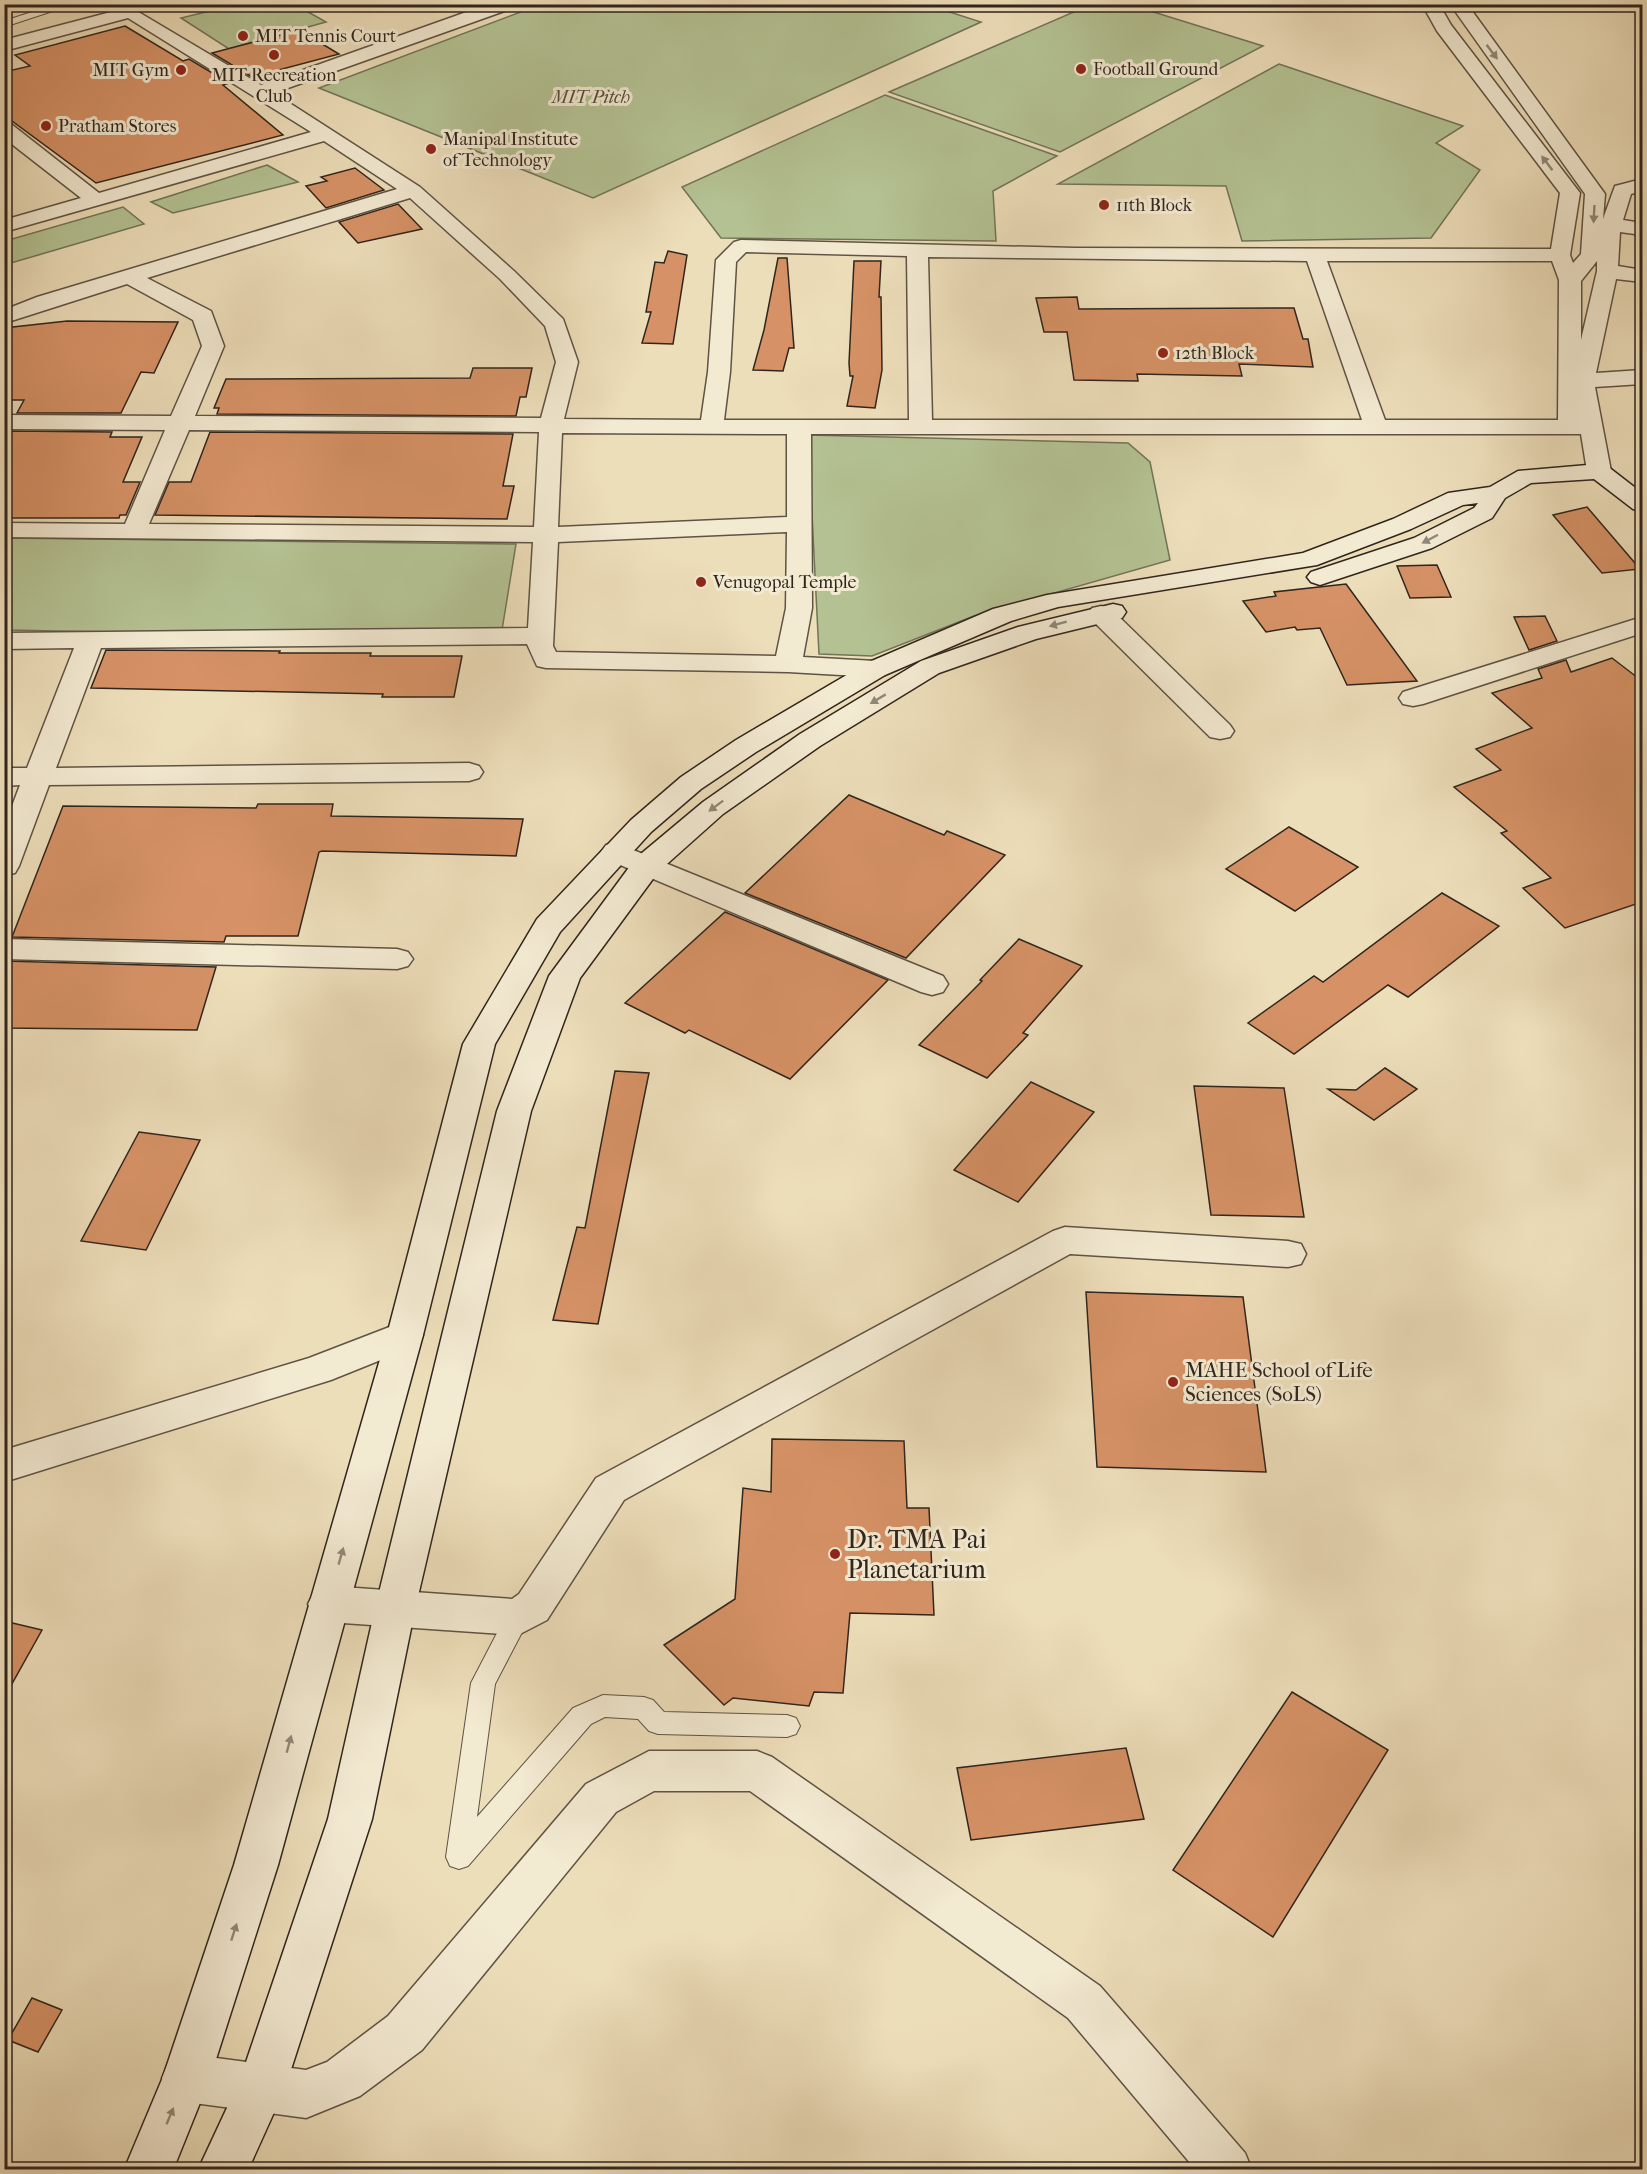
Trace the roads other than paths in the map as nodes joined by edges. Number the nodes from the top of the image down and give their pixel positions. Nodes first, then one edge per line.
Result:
1 (69, 4) edge
2 (507, 4) edge
3 (1430, 4) edge
4 (1458, 4) edge
5 (4, 24) edge
6 (4, 46) edge
7 (259, 92) junction
8 (4, 128) edge
9 (327, 134) junction
10 (1642, 185) edge
11 (413, 191) junction
12 (95, 199) junction
13 (1612, 225) junction
14 (4, 226) edge
15 (1642, 229) edge
16 (917, 249) junction
17 (1315, 255) junction
18 (1560, 255) junction
19 (1607, 271) junction
20 (1642, 276) edge
21 (130, 277) junction
22 (1570, 280) junction
23 (6, 315) edge
24 (1642, 377) edge
25 (1582, 381) junction
26 (4, 422) edge
27 (181, 423) junction
28 (551, 425) junction
29 (1376, 426) junction
30 (711, 427) junction
31 (799, 427) junction
32 (921, 427) junction
33 (1581, 427) junction
34 (1599, 471) junction
35 (1496, 493) junction
36 (1642, 504) edge
37 (800, 524) junction
38 (4, 530) edge
39 (134, 531) junction
40 (546, 535) junction
41 (1101, 614) junction
42 (1642, 625) edge
43 (541, 636) junction
44 (90, 640) junction
45 (4, 641) edge
46 (788, 664) junction
47 (876, 669) junction
48 (1413, 698) dead end
49 (1220, 731) dead end
50 (469, 772) dead end
51 (38, 776) junction
52 (4, 777) edge
53 (616, 852) junction
54 (647, 865) junction
55 (4, 866) edge
56 (4, 949) edge
57 (397, 959) dead end
58 (932, 984) dead end
59 (1288, 1254) dead end
60 (405, 1335) junction
61 (4, 1466) edge
62 (328, 1604) junction
63 (395, 1609) junction
64 (518, 1617) junction
65 (787, 1726) dead end
66 (186, 2078) junction
67 (261, 2088) junction
68 (148, 2169) edge
69 (222, 2169) edge
70 (1227, 2169) edge

1 - 5 lane
2 - 7 street
18 -> 3 street
4 -> 22 street
6 - 7 street
7 - 9 street
8 - 12 street
9 - 11 street
9 - 12 street
10 - 13 street
11 - 21 street
11 - 28 street
12 - 14 street
13 - 15 street
13 - 19 street
16 - 17 street
16 - 30 street
16 - 32 street
17 - 18 street
17 - 29 street
18 - 22 street
19 - 20 street
19 - 25 street
21 - 23 street
21 - 27 street
22 - 33 street
24 - 25 street
25 - 33 street
26 - 27 street
27 - 28 street
27 - 39 street
28 - 30 street
28 - 40 street
29 - 32 street
29 - 33 street
30 - 31 street
31 - 32 street
31 - 37 street
33 - 34 street
34 - 35 street
34 - 36 street
35 -> 41 street
35 - 47 street
37 - 40 street
37 - 46 street
38 - 39 street
39 - 40 street
40 - 43 street
41 - 49 street
41 -> 54 street
42 - 48 street
43 - 44 street
43 - 46 street
44 - 45 street
44 - 51 street
46 - 47 street
47 - 53 street
50 - 51 street
51 - 52 street
51 - 55 street
53 - 54 street
53 - 60 street
54 - 58 street
54 - 63 street
56 - 57 street
59 - 64 street
60 - 61 street
62 -> 60 street
62 - 63 street
66 -> 62 street
63 - 64 street
63 - 67 street
64 - 65 lane
66 - 67 street
68 -> 66 street
67 - 69 street
67 - 70 street

